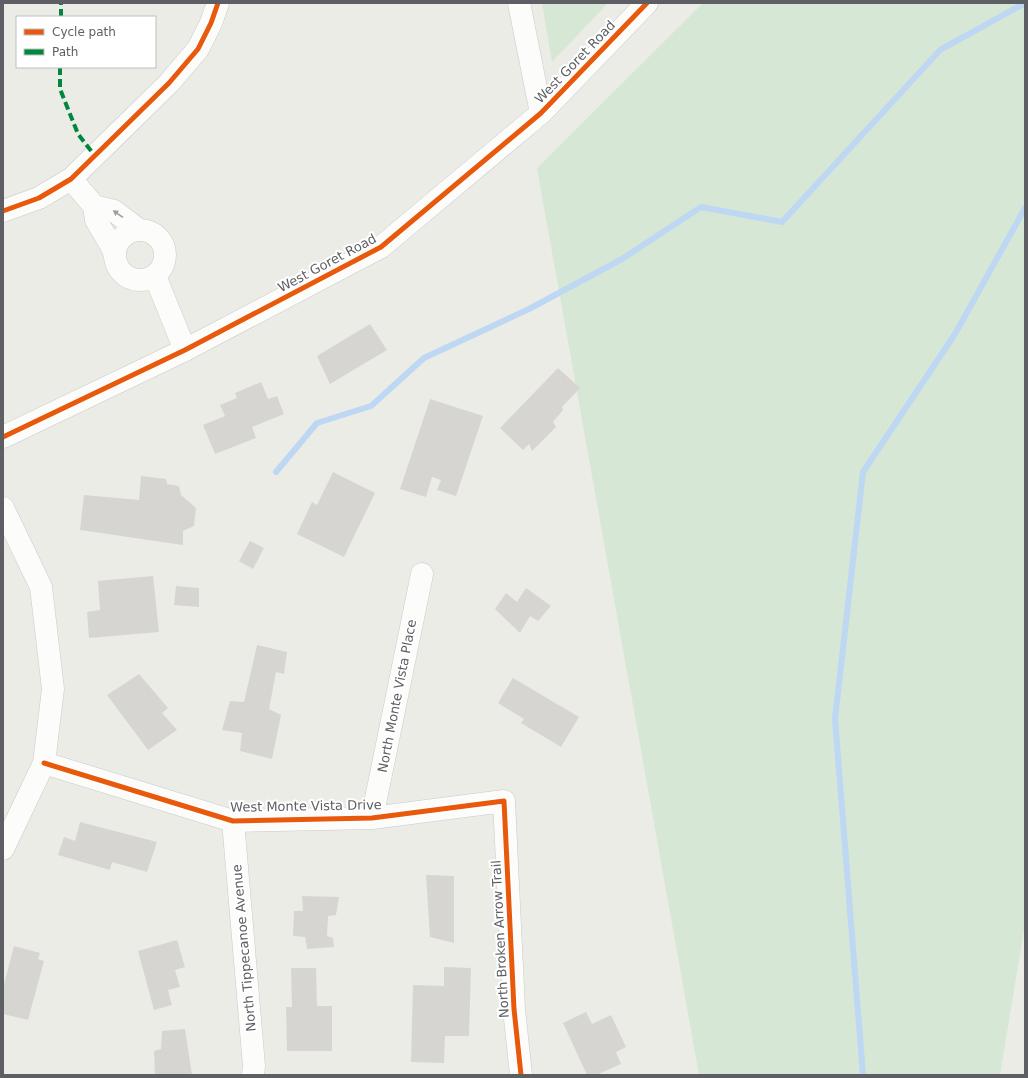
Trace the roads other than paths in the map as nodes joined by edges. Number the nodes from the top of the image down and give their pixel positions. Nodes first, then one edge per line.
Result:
1 (218, 3) edge
2 (519, 3) edge
3 (647, 3) edge
4 (541, 113) junction
5 (71, 179) junction
6 (94, 206) junction
7 (3, 211) edge
8 (139, 230) junction
9 (115, 257) junction
10 (155, 276) junction
11 (185, 350) junction
12 (3, 437) edge
13 (3, 508) edge
14 (422, 574) dead end
15 (44, 763) junction
16 (504, 801) joint
17 (372, 818) junction
18 (233, 821) junction
19 (3, 849) edge
20 (253, 1075) edge
21 (521, 1075) edge

1 - 5 street
2 - 4 street
3 - 4 street, West Goret Road
4 - 11 street, West Goret Road
5 - 6 street
5 - 7 street
8 -> 6 street
6 - 9 street
8 - 9 street
8 - 10 street
9 - 10 street
10 - 11 street
11 - 12 street, West Goret Road
13 - 15 street
14 - 17 street, North Monte Vista Place
15 - 18 street, West Monte Vista Drive
15 - 19 street
16 - 17 street, West Monte Vista Drive
16 - 21 street, North Broken Arrow Trail
17 - 18 street, West Monte Vista Drive
18 - 20 street, North Tippecanoe Avenue

